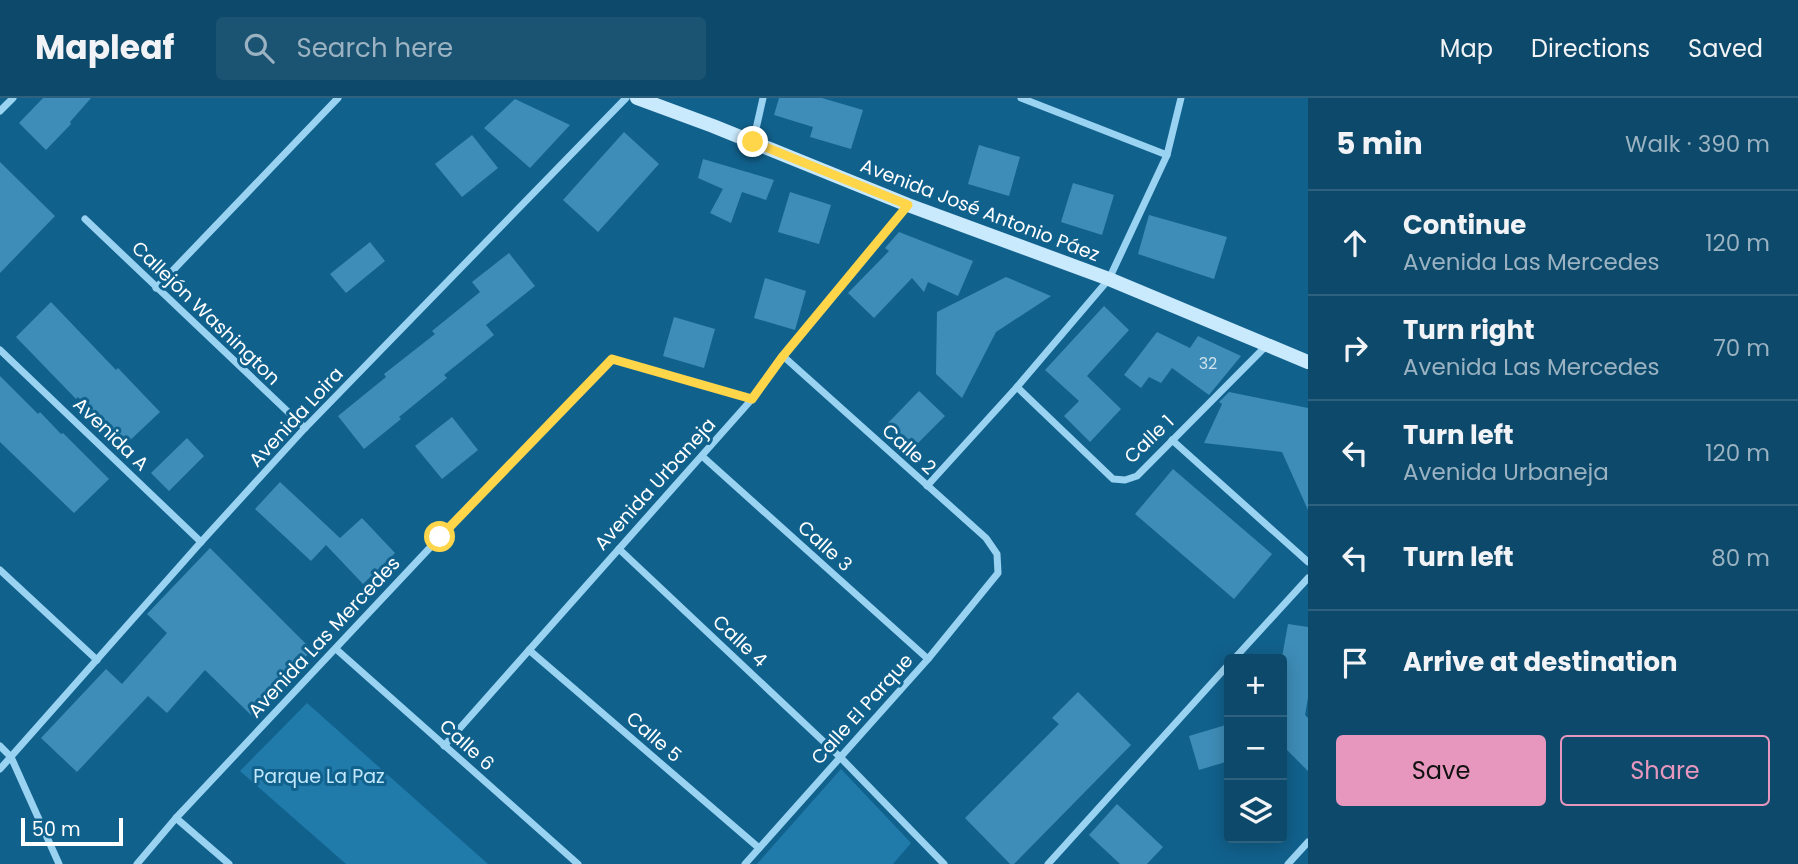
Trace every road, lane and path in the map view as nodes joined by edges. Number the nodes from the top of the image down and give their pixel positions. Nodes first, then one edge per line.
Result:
1 (13, 98) edge
2 (338, 98) edge
3 (626, 98) edge
4 (637, 98) edge
5 (764, 98) edge
6 (1021, 98) edge
7 (1181, 98) edge
8 (0, 111) edge
9 (753, 142) junction
10 (1167, 155) junction
11 (908, 205) junction
12 (85, 219) dead end
13 (1109, 279) junction
14 (156, 288) junction
15 (1266, 346) junction
16 (0, 350) edge
17 (783, 356) junction
18 (1308, 362) edge
19 (1017, 387) junction
20 (752, 399) junction
21 (305, 428) junction
22 (1172, 440) junction
23 (702, 456) junction
24 (927, 486) junction
25 (201, 542) junction
26 (619, 549) junction
27 (1308, 562) edge
28 (0, 570) edge
29 (998, 573) joint
30 (1308, 578) edge
31 (336, 649) junction
32 (529, 650) junction
33 (1239, 654) edge
34 (928, 659) junction
35 (97, 660) junction
36 (1224, 670) edge
37 (0, 746) edge
38 (444, 746) junction
39 (11, 757) junction
40 (841, 757) junction
41 (0, 769) edge
42 (176, 818) junction
43 (1308, 842) edge
44 (759, 848) junction
45 (59, 864) edge
46 (137, 864) edge
47 (229, 864) edge
48 (578, 864) edge
49 (745, 864) edge
50 (944, 864) edge
51 (1048, 864) edge
52 (1288, 864) edge

1 - 8 street
2 - 14 street
3 - 21 street, Avenida Loira
4 - 9 main road, Avenida José Antonio Páez
5 - 9 street
6 - 10 street
7 - 10 street
9 - 11 main road, Avenida José Antonio Páez
10 - 13 street
11 - 13 main road, Avenida José Antonio Páez
11 - 17 street, Avenida Urbaneja
12 - 14 street, Callejón Washington
13 - 15 main road, Avenida José Antonio Páez
13 - 19 street
14 - 21 street, Callejón Washington
15 - 18 main road, Avenida José Antonio Páez
15 - 22 street, Calle 1
16 - 25 street, Avenida A
17 - 20 street, Avenida Urbaneja
17 - 24 street, Calle 2
19 - 22 street, Calle 1
19 - 24 street
20 - 23 street, Avenida Urbaneja
20 - 31 street, Avenida Las Mercedes
21 - 25 street, Avenida Loira
22 - 27 street
23 - 26 street, Avenida Urbaneja
23 - 34 street, Calle 3
24 - 29 street, Calle 2
25 - 35 street, Avenida Loira
26 - 32 street, Avenida Urbaneja
26 - 40 street, Calle 4
28 - 35 street
29 - 34 street, Calle El Parque
30 - 33 street
31 - 38 street, Calle 6
31 - 42 street, Avenida Las Mercedes
32 - 38 street, Avenida Urbaneja
32 - 44 street, Calle 5
34 - 40 street, Calle El Parque
35 - 39 street, Avenida Loira
36 - 51 street
37 - 39 street
38 - 48 street, Calle 6
39 - 41 street, Avenida Loira
39 - 45 street
40 - 44 street, Calle El Parque
40 - 50 street, Calle 4
42 - 46 street, Avenida Las Mercedes
42 - 47 street
43 - 52 street
44 - 49 street, Calle El Parque

